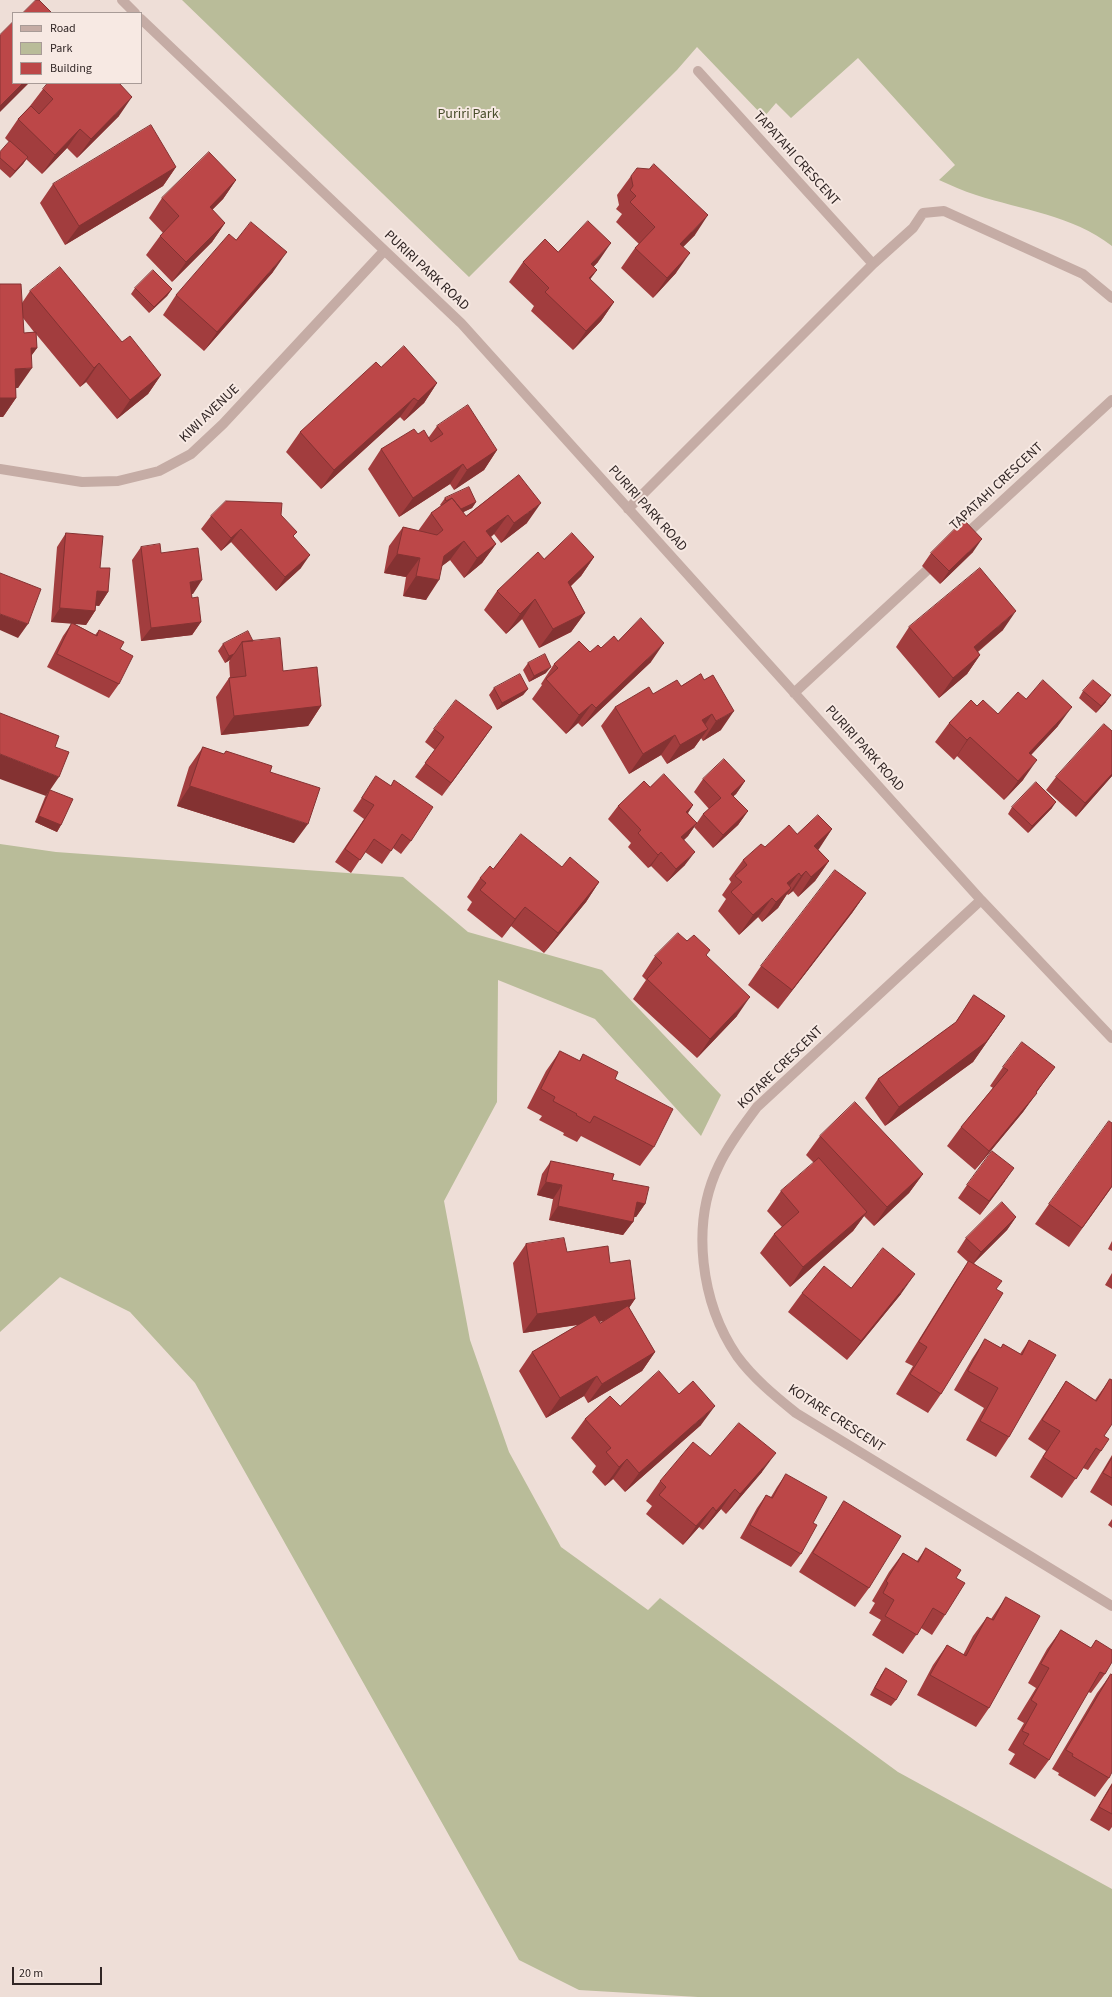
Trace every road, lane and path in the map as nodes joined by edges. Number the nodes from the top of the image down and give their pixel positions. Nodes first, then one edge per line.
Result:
1 (122, 0) edge
2 (134, 12) edge
3 (142, 19) edge
4 (698, 71) dead end
5 (384, 251) junction
6 (873, 264) junction
7 (1112, 298) edge
8 (1112, 400) edge
9 (0, 469) edge
10 (628, 509) junction
11 (794, 693) junction
12 (981, 900) junction
13 (1112, 1038) edge
14 (1112, 1606) edge

1 - 2 street
3 - 5 street, PURIRI PARK ROAD
4 - 6 street, TAPATAHI CRESCENT
5 - 9 street, KIWI AVENUE
5 - 10 street, PURIRI PARK ROAD
6 - 7 street
6 - 10 street
8 - 11 street, TAPATAHI CRESCENT
10 - 11 street, PURIRI PARK ROAD
11 - 12 street, PURIRI PARK ROAD
12 - 13 street, PURIRI PARK ROAD
12 - 14 street, KOTARE CRESCENT

